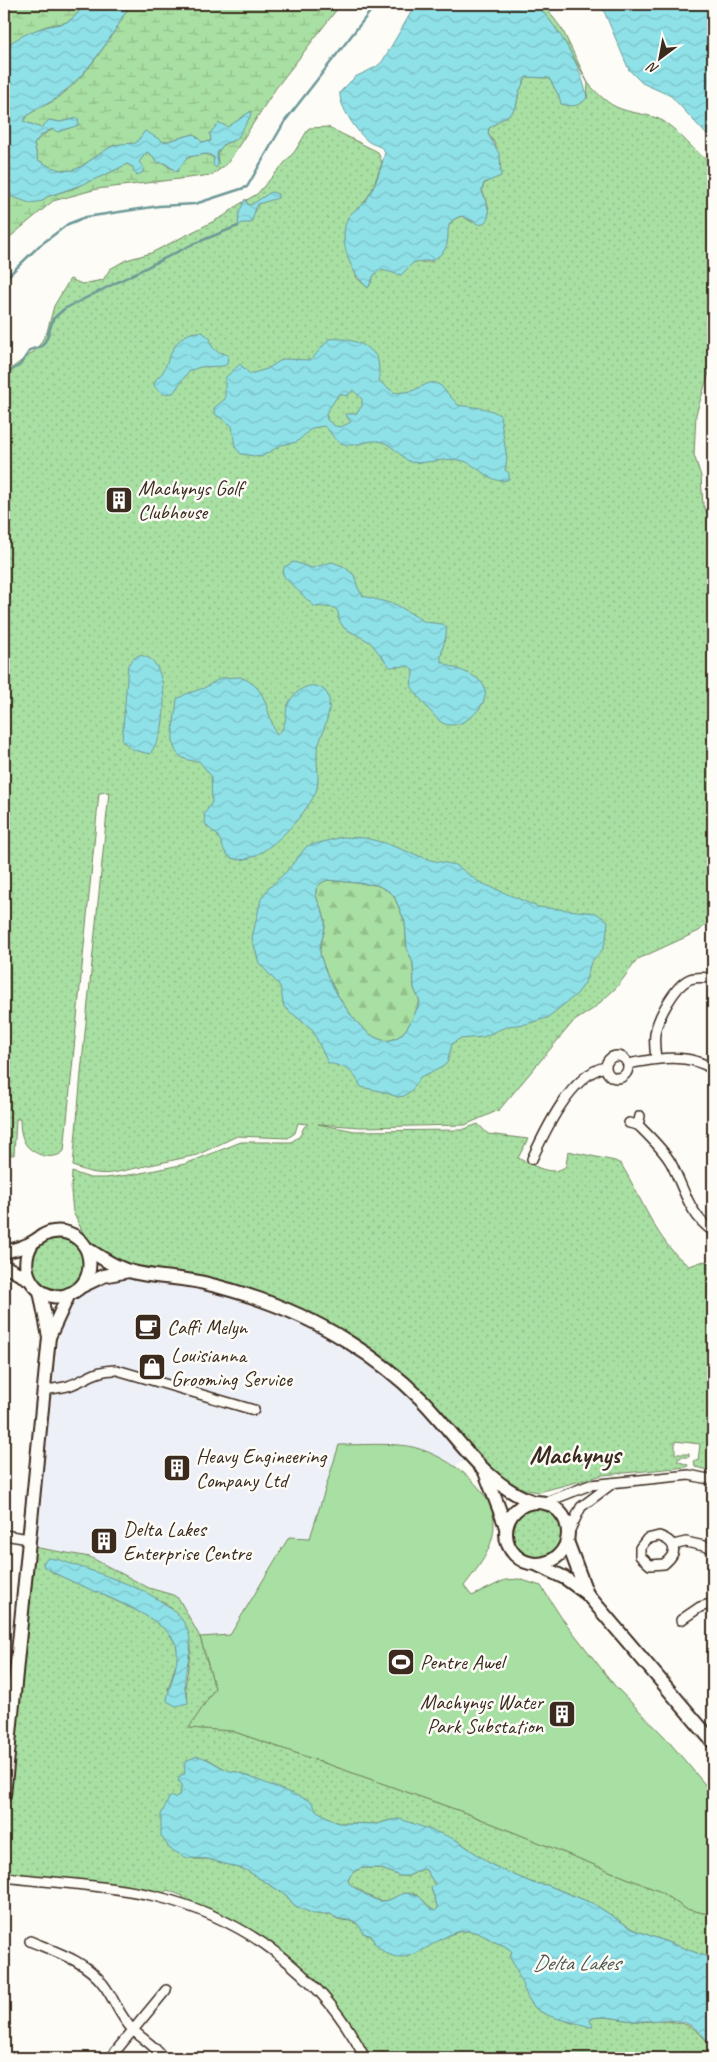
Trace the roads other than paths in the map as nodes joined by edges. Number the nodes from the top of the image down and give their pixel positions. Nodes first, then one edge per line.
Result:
1 (713, 979) edge
2 (656, 1058) junction
3 (628, 1064) junction
4 (712, 1066) edge
5 (606, 1067) junction
6 (635, 1121) dead end
7 (532, 1159) dead end
8 (713, 1231) edge
9 (33, 1242) junction
10 (86, 1248) junction
11 (4, 1252) edge
12 (4, 1266) edge
13 (129, 1271) junction
14 (29, 1279) junction
15 (81, 1286) junction
16 (40, 1291) junction
17 (70, 1294) junction
18 (49, 1337) junction
19 (44, 1390) junction
20 (254, 1410) dead end
21 (485, 1472) junction
22 (713, 1480) edge
23 (615, 1482) junction
24 (539, 1502) junction
25 (506, 1527) junction
26 (4, 1536) edge
27 (567, 1538) junction
28 (29, 1539) junction
29 (673, 1545) dead end
30 (713, 1548) edge
31 (536, 1564) junction
32 (587, 1594) junction
33 (713, 1603) edge
34 (680, 1620) dead end
35 (713, 1742) edge
36 (6, 1755) edge
37 (4, 1795) edge
38 (4, 1877) edge
39 (30, 1941) dead end
40 (166, 1990) dead end
41 (133, 2030) junction
42 (110, 2058) edge
43 (163, 2058) edge
44 (365, 2058) edge

1 - 2 street
2 - 3 street
2 - 4 street
3 - 5 street
3 - 5 street
5 - 7 street
6 - 8 street
9 - 10 main road
9 - 11 main road
9 - 14 main road
10 - 13 main road
10 - 15 main road
12 - 14 main road
13 - 15 main road
13 - 21 main road
14 - 16 main road
15 - 17 main road
16 - 17 main road
16 - 18 main road
17 - 18 main road
18 - 19 main road
19 - 20 street
19 - 28 main road
21 - 24 main road
21 - 25 main road
22 - 23 street
23 - 24 street
23 - 27 street
24 - 25 main road
24 - 27 main road
25 - 31 main road
26 - 28 street
27 - 31 main road
27 - 32 main road
28 - 36 main road
29 - 30 street
31 - 32 main road
32 - 35 main road
33 - 34 street
36 - 37 main road
38 - 44 street
39 - 41 street
40 - 41 street
41 - 42 street
41 - 43 street

